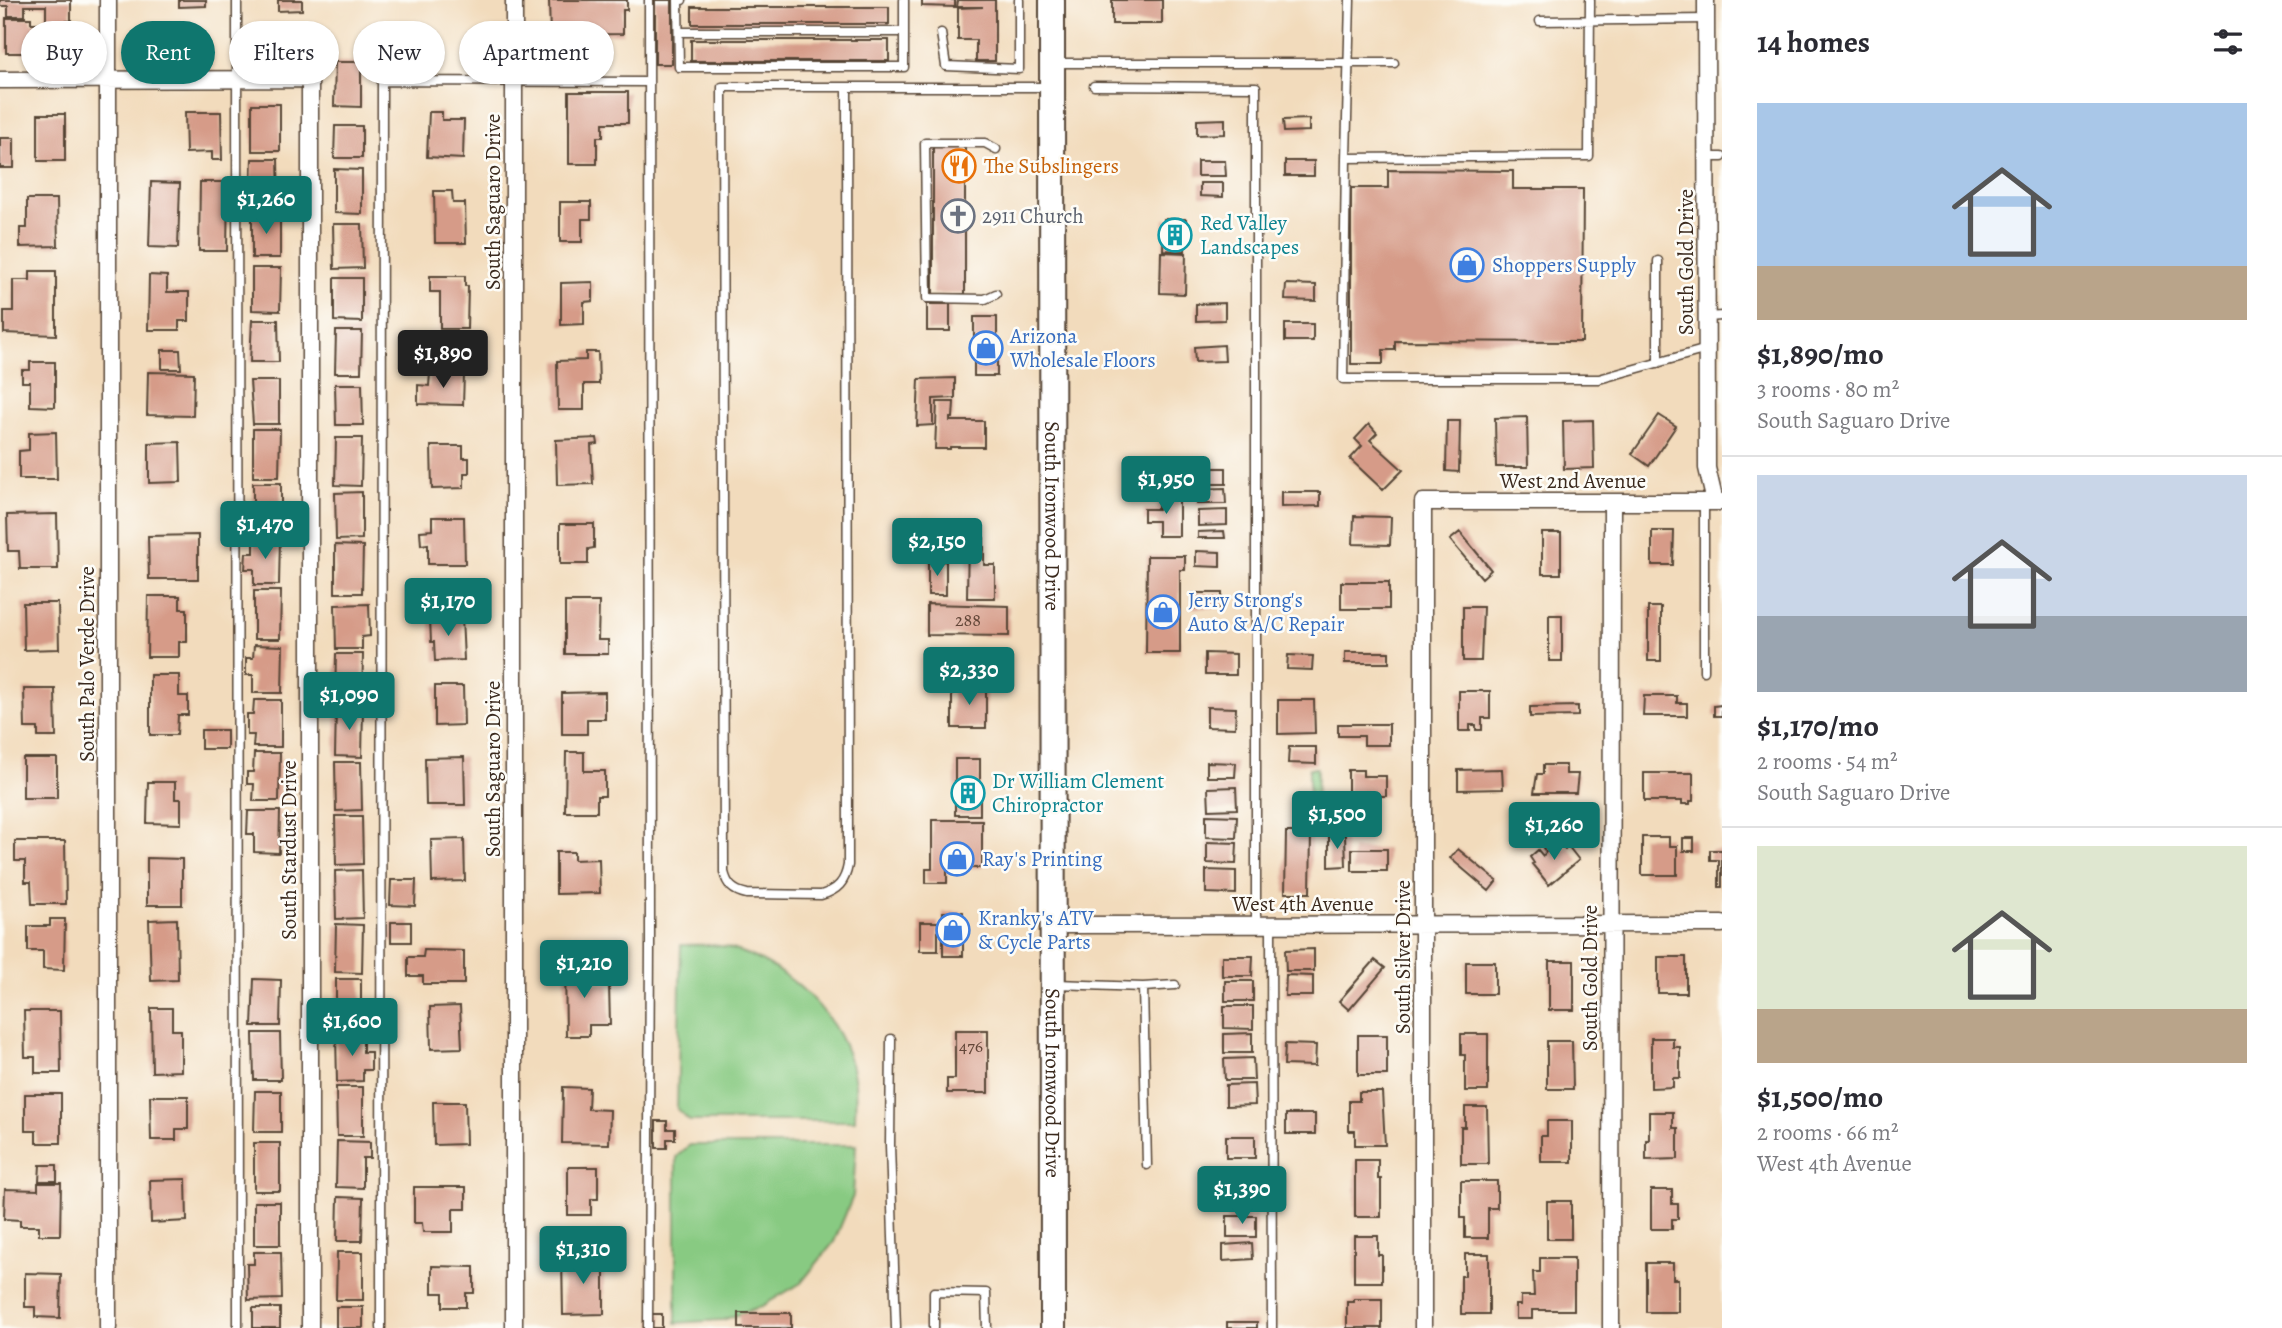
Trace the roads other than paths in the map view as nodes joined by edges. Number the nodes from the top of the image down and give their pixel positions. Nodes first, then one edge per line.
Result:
1 (108, 0) edge
2 (237, 0) edge
3 (514, 0) edge
4 (649, 0) edge
5 (682, 0) edge
6 (904, 0) edge
7 (1018, 0) edge
8 (1052, 0) edge
9 (1350, 0) edge
10 (1590, 0) edge
11 (1706, 0) edge
12 (1590, 19) junction
13 (1714, 19) edge
14 (237, 21) edge
15 (514, 21) edge
16 (1540, 21) dead end
17 (678, 32) junction
18 (904, 32) junction
19 (941, 33) dead end
20 (1348, 63) junction
21 (1394, 63) dead end
22 (1052, 75) junction
23 (229, 79) edge
24 (0, 80) edge
25 (108, 80) junction
26 (614, 82) edge
27 (649, 82) junction
28 (238, 84) edge
29 (310, 84) edge
30 (382, 84) edge
31 (514, 84) edge
32 (1094, 86) dead end
33 (847, 87) junction
34 (996, 149) dead end
35 (1714, 157) edge
36 (1346, 158) junction
37 (1658, 261) dead end
38 (996, 294) dead end
39 (1714, 316) edge
40 (1715, 349) edge
41 (1658, 363) junction
42 (1722, 481) edge
43 (1423, 502) joint
44 (1612, 502) junction
45 (1714, 502) edge
46 (1704, 671) dead end
47 (1424, 924) junction
48 (1611, 924) junction
49 (1722, 924) edge
50 (1053, 925) junction
51 (1264, 925) junction
52 (1053, 985) junction
53 (1175, 985) dead end
54 (1143, 987) junction
55 (891, 1039) dead end
56 (1147, 1165) dead end
57 (108, 1328) edge
58 (238, 1328) edge
59 (310, 1328) edge
60 (381, 1328) edge
61 (514, 1328) edge
62 (648, 1328) edge
63 (896, 1328) edge
64 (934, 1328) edge
65 (987, 1328) edge
66 (1054, 1328) edge
67 (1272, 1328) edge
68 (1423, 1328) edge
69 (1611, 1328) edge

1 - 25 street, South Palo Verde Drive
2 - 14 lane
3 - 15 street, South Saguaro Drive
4 - 27 lane
5 - 17 lane
6 - 18 lane
7 - 19 lane
8 - 22 main road, South Ironwood Drive
9 - 20 lane
10 - 12 lane
11 - 13 street, South Gold Drive
12 - 13 lane
12 - 16 lane
12 - 36 lane
13 - 35 street, South Gold Drive
17 - 18 lane
17 - 18 lane
20 - 21 lane
20 - 22 lane
20 - 36 lane
22 - 33 lane
22 - 50 main road, South Ironwood Drive
23 - 25 street
24 - 25 street
25 - 57 street, South Palo Verde Drive
26 - 27 lane
27 - 62 lane
28 - 58 lane
29 - 59 street, South Stardust Drive
30 - 60 lane
31 - 61 street, South Saguaro Drive
32 - 51 lane
33 - 33 lane
34 - 38 lane
35 - 39 street, South Gold Drive
36 - 41 lane
37 - 41 lane
39 - 40 street, South Gold Drive
40 - 41 lane
40 - 45 street, South Gold Drive
42 - 45 street
43 - 44 street, West 2nd Avenue
43 - 47 street, South Silver Drive
44 - 45 street, West 2nd Avenue
44 - 48 street, South Gold Drive
45 - 46 lane
47 - 48 street, West 4th Avenue
47 - 51 street, West 4th Avenue
47 - 68 street, South Silver Drive
48 - 49 street, West 4th Avenue
48 - 69 street, South Gold Drive
50 - 51 street, West 4th Avenue
50 - 52 main road, South Ironwood Drive
51 - 67 lane
52 - 54 lane
52 - 66 main road, South Ironwood Drive
53 - 54 lane
54 - 56 lane
55 - 63 lane
64 - 65 lane

